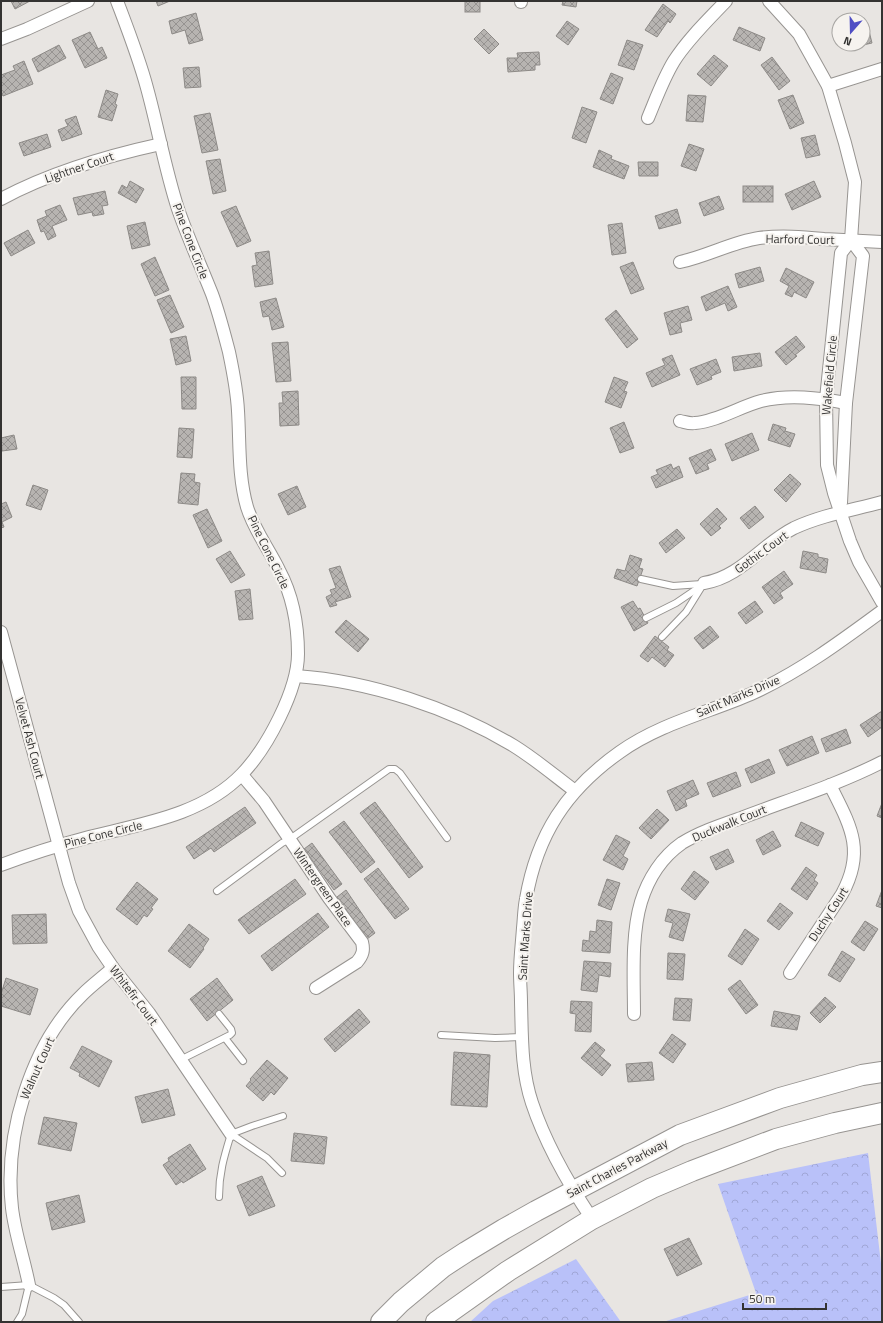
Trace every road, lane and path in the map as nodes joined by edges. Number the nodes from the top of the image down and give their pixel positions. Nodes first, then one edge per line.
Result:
1 (88, 1) edge
2 (117, 1) edge
3 (726, 1) edge
4 (769, 1) edge
5 (1, 39) edge
6 (882, 69) edge
7 (828, 86) junction
8 (648, 118) dead end
9 (161, 144) junction
10 (1, 199) edge
11 (851, 240) junction
12 (882, 242) edge
13 (680, 262) dead end
14 (826, 399) junction
15 (846, 403) junction
16 (680, 421) dead end
17 (882, 502) edge
18 (840, 512) junction
19 (641, 579) dead end
20 (704, 584) junction
21 (882, 602) edge
22 (882, 611) edge
23 (646, 618) dead end
24 (1, 632) edge
25 (662, 637) dead end
26 (296, 676) junction
27 (882, 762) edge
28 (242, 775) junction
29 (830, 785) junction
30 (575, 790) junction
31 (447, 838) dead end
32 (290, 839) junction
33 (60, 844) junction
34 (1, 865) edge
35 (217, 891) dead end
36 (113, 968) junction
37 (790, 973) dead end
38 (316, 988) dead end
39 (219, 1014) dead end
40 (634, 1014) dead end
41 (441, 1035) dead end
42 (521, 1037) junction
43 (225, 1038) junction
44 (180, 1060) junction
45 (243, 1061) dead end
46 (882, 1072) edge
47 (882, 1113) edge
48 (283, 1116) dead end
49 (231, 1134) junction
50 (282, 1173) dead end
51 (574, 1191) junction
52 (219, 1197) dead end
53 (592, 1219) junction
54 (29, 1285) junction
55 (1, 1287) edge
56 (17, 1322) edge
57 (79, 1322) edge
58 (381, 1322) edge
59 (436, 1322) edge

1 - 5 street
2 - 9 street, Pine Cone Circle
3 - 8 street
4 - 7 street, Wakefield Circle
6 - 7 street
7 - 11 street, Wakefield Circle
9 - 10 street, Lightner Court
9 - 26 street, Pine Cone Circle
11 - 12 street, Harford Court
11 - 13 street, Harford Court
11 - 14 street, Wakefield Circle
11 - 15 street, Wakefield Circle
14 - 15 street
14 - 16 street
14 - 18 street, Wakefield Circle
15 - 18 street, Wakefield Circle
17 - 18 street, Gothic Court
18 - 20 street, Gothic Court
18 - 21 street, Wakefield Circle
19 - 20 lane
20 - 23 lane
20 - 25 lane
22 - 30 street, Saint Marks Drive
24 - 33 street, Velvet Ash Court
26 - 28 street, Pine Cone Circle
26 - 30 street
27 - 29 street, Duckwalk Court
28 - 32 street, Wintergreen Place
28 - 33 street, Pine Cone Circle
29 - 37 street, Duchy Court
29 - 40 street, Duckwalk Court
30 - 42 street, Saint Marks Drive
31 - 32 lane
32 - 35 lane
32 - 38 street, Wintergreen Place
33 - 34 street, Pine Cone Circle
33 - 36 street, Whitefir Court
36 - 44 street, Whitefir Court
36 - 54 street, Walnut Court
39 - 43 lane
41 - 42 lane
42 - 51 street, Saint Marks Drive
43 - 44 lane
43 - 45 lane
44 - 49 street, Whitefir Court
46 - 51 main road, Saint Charles Parkway
47 - 53 main road
48 - 49 lane
49 - 50 lane
49 - 52 lane
51 - 53 street, Saint Marks Drive
51 - 58 main road, Saint Charles Parkway
53 - 59 main road
54 - 55 lane
54 - 56 lane
54 - 57 lane

